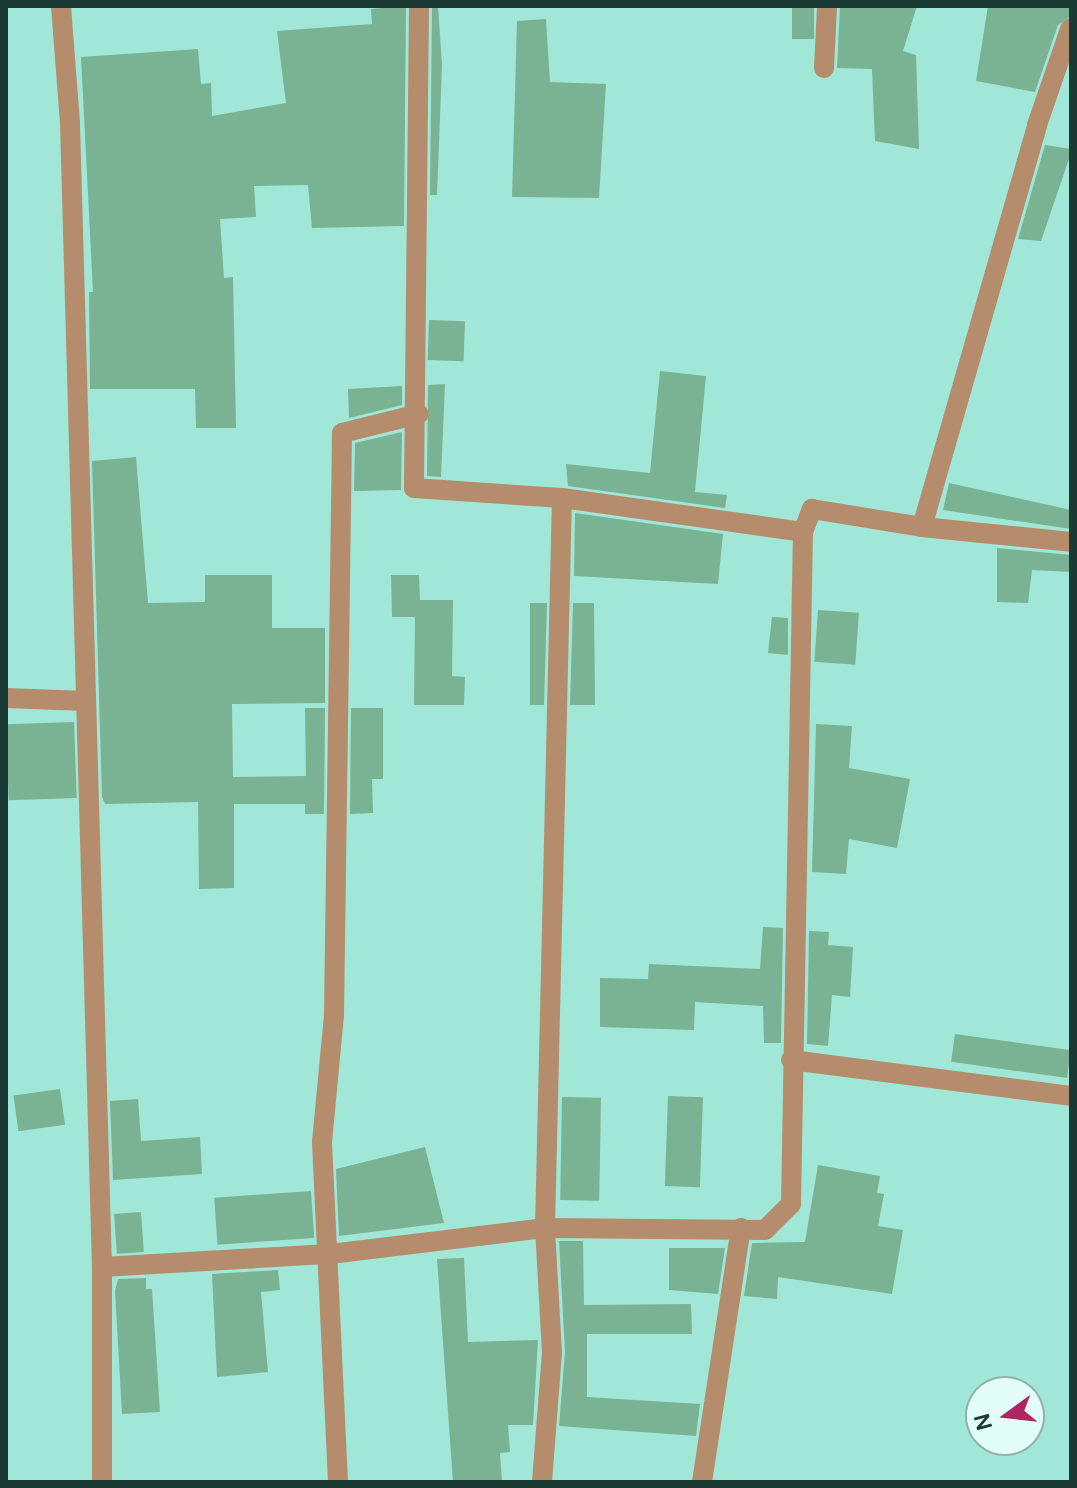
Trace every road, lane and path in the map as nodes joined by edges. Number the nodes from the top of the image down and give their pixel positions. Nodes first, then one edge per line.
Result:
1 (61, 6) edge
2 (419, 6) edge
3 (827, 6) edge
4 (1070, 29) edge
5 (824, 68) dead end
6 (419, 414) junction
7 (562, 498) junction
8 (922, 527) junction
9 (803, 532) junction
10 (1071, 542) edge
11 (6, 698) edge
12 (85, 701) junction
13 (791, 1060) junction
14 (1071, 1096) edge
15 (545, 1228) junction
16 (741, 1228) junction
17 (330, 1254) junction
18 (102, 1267) junction
19 (102, 1482) edge
20 (338, 1482) edge
21 (542, 1482) edge
22 (702, 1482) edge

1 - 12 street
2 - 6 street
3 - 5 street
4 - 8 street
6 - 7 street
6 - 17 street
7 - 9 street
7 - 15 street
8 - 9 street
8 - 10 street
9 - 13 street
11 - 12 street
12 - 18 street
13 - 14 street
13 - 16 street
15 - 16 street
15 - 17 street
15 - 21 street
16 - 22 street
17 - 18 street
17 - 20 street
18 - 19 street

